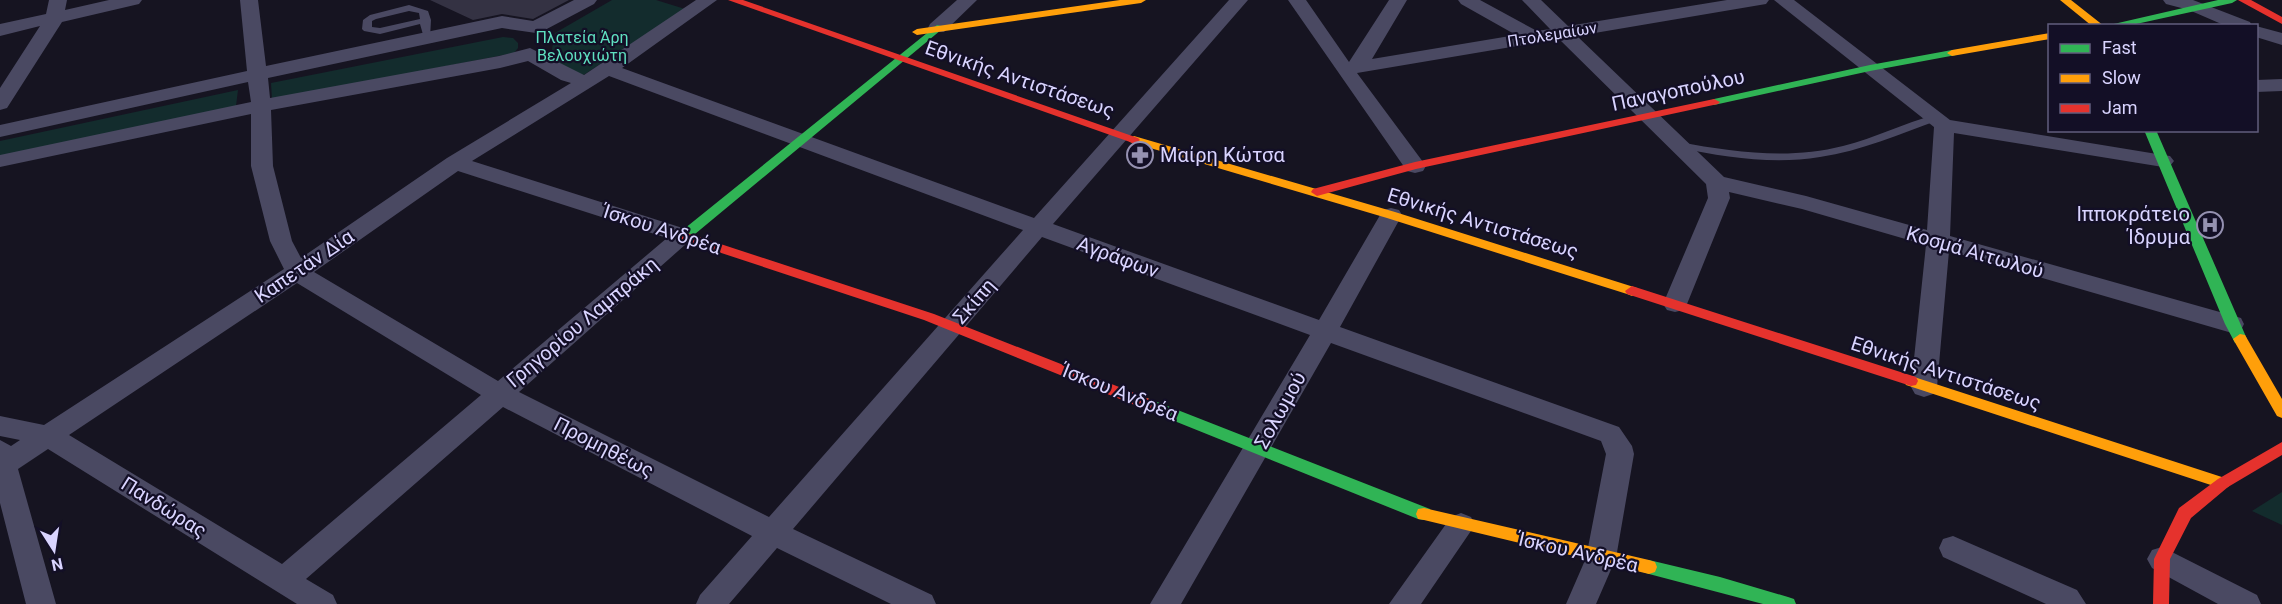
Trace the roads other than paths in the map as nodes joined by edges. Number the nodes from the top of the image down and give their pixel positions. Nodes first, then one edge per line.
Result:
1 (133, 0) edge
2 (249, 0) edge
3 (588, 0) edge
4 (708, 0) edge
5 (733, 0) edge
6 (1141, 0) edge
7 (1239, 0) edge
8 (1297, 0) edge
9 (1398, 0) edge
10 (1467, 0) edge
11 (1531, 0) edge
12 (1760, 0) edge
13 (1783, 0) edge
14 (2065, 0) edge
15 (2172, 0) edge
16 (2232, 0) edge
17 (2243, 0) edge
18 (963, 1) edge
19 (2200, 7) junction
20 (56, 9) edge
21 (2282, 21) edge
22 (2096, 24) edge
23 (2119, 24) edge
24 (2238, 24) edge
25 (536, 27) junction
26 (426, 28) junction
27 (937, 28) junction
28 (0, 30) edge
29 (1562, 32) junction
30 (2258, 32) edge
31 (904, 35) dead end
32 (2048, 36) edge
33 (1534, 37) junction
34 (881, 39) dead end
35 (2282, 39) edge
36 (859, 44) junction
37 (530, 54) junction
38 (901, 58) junction
39 (1350, 68) junction
40 (606, 69) junction
41 (1870, 69) junction
42 (256, 72) junction
43 (585, 81) junction
44 (2258, 86) edge
45 (2281, 86) edge
46 (0, 105) edge
47 (261, 106) junction
48 (1648, 117) junction
49 (1939, 121) junction
50 (0, 131) edge
51 (2151, 132) edge
52 (1118, 135) junction
53 (800, 140) junction
54 (1677, 145) junction
55 (0, 161) edge
56 (2163, 161) junction
57 (455, 163) junction
58 (1415, 166) junction
59 (1717, 182) junction
60 (1317, 192) junction
61 (1391, 215) junction
62 (1038, 228) junction
63 (684, 236) junction
64 (1938, 243) junction
65 (297, 272) junction
66 (1675, 304) junction
67 (2232, 324) junction
68 (952, 326) junction
69 (1324, 331) junction
70 (1924, 387) junction
71 (498, 393) junction
72 (2282, 412) edge
73 (0, 426) edge
74 (49, 436) junction
75 (2282, 448) edge
76 (1258, 449) junction
77 (2, 458) edge
78 (2223, 483) junction
79 (1461, 525) junction
80 (773, 532) junction
81 (1953, 548) dead end
82 (1601, 558) junction
83 (2163, 559) junction
84 (284, 580) junction
85 (41, 604) edge
86 (322, 604) edge
87 (711, 604) edge
88 (921, 604) edge
89 (1165, 604) edge
90 (1404, 604) edge
91 (1581, 604) edge
92 (1788, 604) edge
93 (2071, 604) edge
94 (2161, 604) edge
95 (2246, 604) edge

1 - 20 street
2 - 42 street
3 - 25 street
4 - 40 street, Καπετάν Δία
5 - 36 street, Εθνικής Αντιστάσεως
6 - 27 street
7 - 52 street, Σκίπη
8 - 39 street
9 - 39 street
10 - 33 street
11 - 29 street
12 - 29 street, Πτολεμαίων
13 - 41 street
14 - 22 street
15 - 19 street
16 - 19 street
17 - 21 street
18 - 27 street, Γρηγορίου Λαμπράκη
19 - 23 street
19 - 24 street
20 - 28 street
20 - 46 street
25 - 26 street
25 - 37 street
26 - 26 lane
26 - 42 street
27 - 31 street
27 - 38 street, Γρηγορίου Λαμπράκη
29 - 33 street, Πτολεμαίων
29 - 48 street
30 - 35 street
32 - 41 street, Παναγοπούλου
33 - 39 street, Πτολεμαίων
34 - 36 street
36 - 38 street, Εθνικής Αντιστάσεως
37 - 43 street
37 - 47 street
38 - 52 street, Εθνικής Αντιστάσεως
38 - 53 street, Γρηγορίου Λαμπράκη
39 - 58 street
40 - 43 street, Καπετάν Δία
40 - 53 street, Αγράφων
41 - 48 street, Παναγοπούλου
41 - 49 street
42 - 47 street
42 - 50 street
43 - 57 street, Καπετάν Δία
44 - 45 street
47 - 55 street
47 - 65 street
48 - 54 street
48 - 58 street, Παναγοπούλου
49 - 54 lane
49 - 56 street
49 - 64 street
51 - 56 street
52 - 60 street, Εθνικής Αντιστάσεως
52 - 62 street, Σκίπη
53 - 62 street, Αγράφων
53 - 63 street, Γρηγορίου Λαμπράκη
54 - 59 street
56 - 67 street
57 - 63 street, Ίσκου Ανδρέα
57 - 65 street, Καπετάν Δία
58 - 60 street, Παναγοπούλου
59 - 64 street, Κοσμά Αιτωλού
59 - 66 street
60 - 61 street, Εθνικής Αντιστάσεως
61 - 66 street, Εθνικής Αντιστάσεως
61 - 69 street, Σολωμού
62 - 68 street, Σκίπη
62 - 69 street, Αγράφων
63 - 68 street, Ίσκου Ανδρέα
63 - 71 street, Γρηγορίου Λαμπράκη
64 - 67 street, Κοσμά Αιτωλού
64 - 70 street
65 - 71 street, Προμηθέως
65 - 74 street, Καπετάν Δία
66 - 70 street, Εθνικής Αντιστάσεως
67 - 72 street
68 - 76 street, Ίσκου Ανδρέα
68 - 80 street, Σκίπη
69 - 76 street, Σολωμού
69 - 82 street, Αγράφων
70 - 78 street, Εθνικής Αντιστάσεως
71 - 80 street, Προμηθέως
71 - 84 street, Γρηγορίου Λαμπράκη
73 - 74 street, Πανδώρας
74 - 77 street, Καπετάν Δία
74 - 84 street, Πανδώρας
75 - 78 street
76 - 79 street, Ίσκου Ανδρέα
76 - 89 street, Σολωμού
77 - 85 street
78 - 83 street
79 - 82 street, Ίσκου Ανδρέα
79 - 90 street
80 - 87 street, Σκίπη
80 - 88 street, Προμηθέως
81 - 93 street
82 - 91 street
82 - 92 street, Ίσκου Ανδρέα
83 - 94 street
83 - 95 street
84 - 86 street, Πανδώρας

